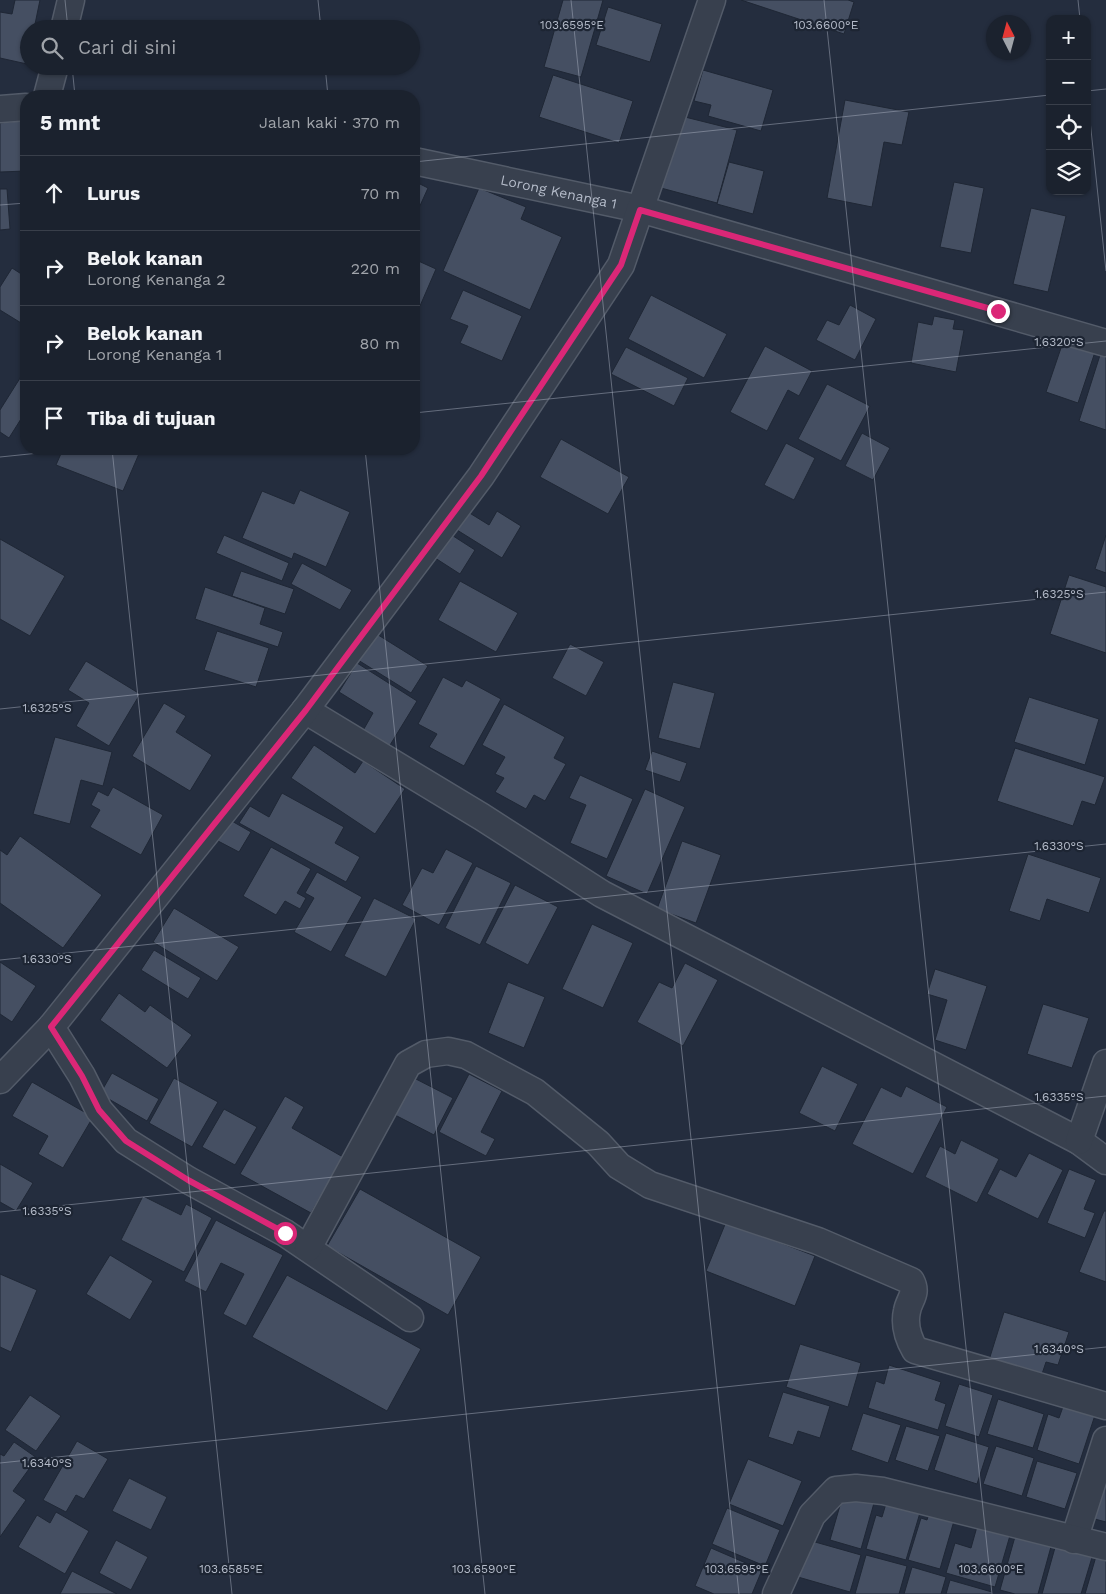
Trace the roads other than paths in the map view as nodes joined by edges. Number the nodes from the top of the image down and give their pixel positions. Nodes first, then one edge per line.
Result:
1 (71, 0) edge
2 (712, 0) edge
3 (66, 20) edge
4 (53, 75) edge
5 (49, 90) edge
6 (20, 107) edge
7 (0, 109) edge
8 (420, 162) edge
9 (640, 210) junction
10 (1106, 343) edge
11 (306, 710) junction
12 (51, 1027) junction
13 (1106, 1063) edge
14 (5, 1067) edge
15 (1078, 1141) junction
16 (1106, 1161) edge
17 (308, 1248) junction
18 (410, 1318) dead end
19 (1106, 1406) edge
20 (1106, 1440) edge
21 (1074, 1540) junction
22 (1106, 1547) edge
23 (776, 1594) edge

1 - 3 street
2 - 9 street
4 - 5 street
6 - 7 street
8 - 9 street, Lorong Kenanga 1
9 - 10 street, Lorong Kenanga 1
9 - 11 street
11 - 12 street
11 - 15 street
12 - 14 street
12 - 17 street
13 - 15 street
15 - 16 street
17 - 18 street
17 - 19 street
20 - 21 street
21 - 22 street
21 - 23 street

